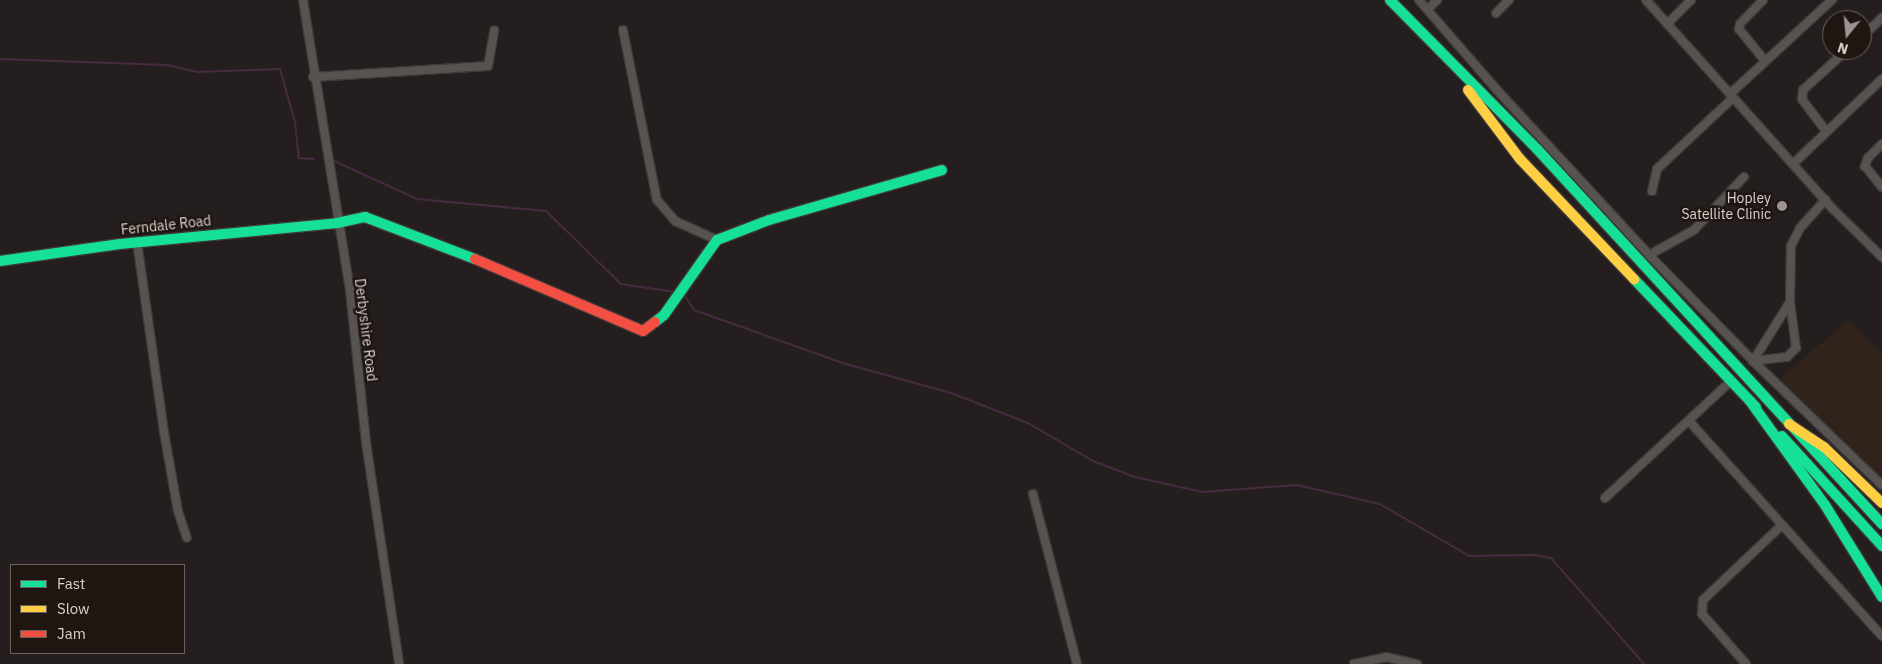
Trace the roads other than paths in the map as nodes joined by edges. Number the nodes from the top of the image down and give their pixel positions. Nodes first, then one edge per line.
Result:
1 (303, 0) edge
2 (1390, 0) edge
3 (1419, 0) edge
4 (1437, 0) edge
5 (1509, 0) edge
6 (1646, 0) edge
7 (1691, 0) edge
8 (1763, 0) edge
9 (1832, 0) edge
10 (1428, 9) junction
11 (1496, 13) dead end
12 (1882, 18) edge
13 (1667, 24) junction
14 (1872, 28) edge
15 (623, 30) dead end
16 (494, 31) dead end
17 (1444, 58) junction
18 (1836, 60) edge
19 (1765, 61) junction
20 (313, 77) junction
21 (1882, 79) edge
22 (1732, 96) junction
23 (1826, 131) junction
24 (1882, 144) edge
25 (1793, 164) junction
26 (942, 170) dead end
27 (1744, 177) dead end
28 (1882, 187) edge
29 (1652, 191) dead end
30 (1825, 200) junction
31 (337, 223) junction
32 (716, 240) junction
33 (138, 242) junction
34 (1649, 255) junction
35 (1882, 257) edge
36 (0, 261) edge
37 (1790, 302) junction
38 (1753, 361) junction
39 (1731, 381) junction
40 (1750, 401) junction
41 (1689, 421) junction
42 (1789, 424) junction
43 (1882, 485) edge
44 (1032, 494) dead end
45 (1605, 498) dead end
46 (1882, 503) edge
47 (1882, 524) edge
48 (1782, 525) junction
49 (187, 538) dead end
50 (1882, 546) edge
51 (1882, 597) edge
52 (1882, 636) edge
53 (399, 664) edge
54 (1077, 664) edge
55 (1354, 664) edge
56 (1417, 664) edge
57 (1746, 664) edge

1 - 20 street, Derbyshire Road
2 - 17 main road
3 - 10 street
4 - 10 street
5 - 11 street
6 - 13 street
7 - 13 street
8 - 19 street
9 - 19 street
10 - 34 street
12 - 14 street
13 - 22 street
15 - 32 street
16 - 20 street
17 - 39 main road
17 - 42 main road
18 - 23 street
19 - 22 street
20 - 31 street, Derbyshire Road
21 - 23 street
22 - 25 street
22 - 29 street
23 - 25 street
24 - 28 street
25 - 30 street
26 - 32 main road
27 - 34 street
30 - 35 street
30 - 37 street
31 - 32 main road, Ferndale Road
31 - 33 main road, Ferndale Road
31 - 53 street, Derbyshire Road
33 - 36 main road, Ferndale Road
33 - 49 street
34 - 38 street
37 - 38 street
37 - 38 street
38 - 43 street
39 - 40 main road
39 - 41 street
40 - 50 main road
40 - 51 main road
41 - 45 street
41 - 48 street
42 - 46 main road
42 - 47 main road
44 - 54 street
48 - 52 street
48 - 57 street
55 - 56 street

